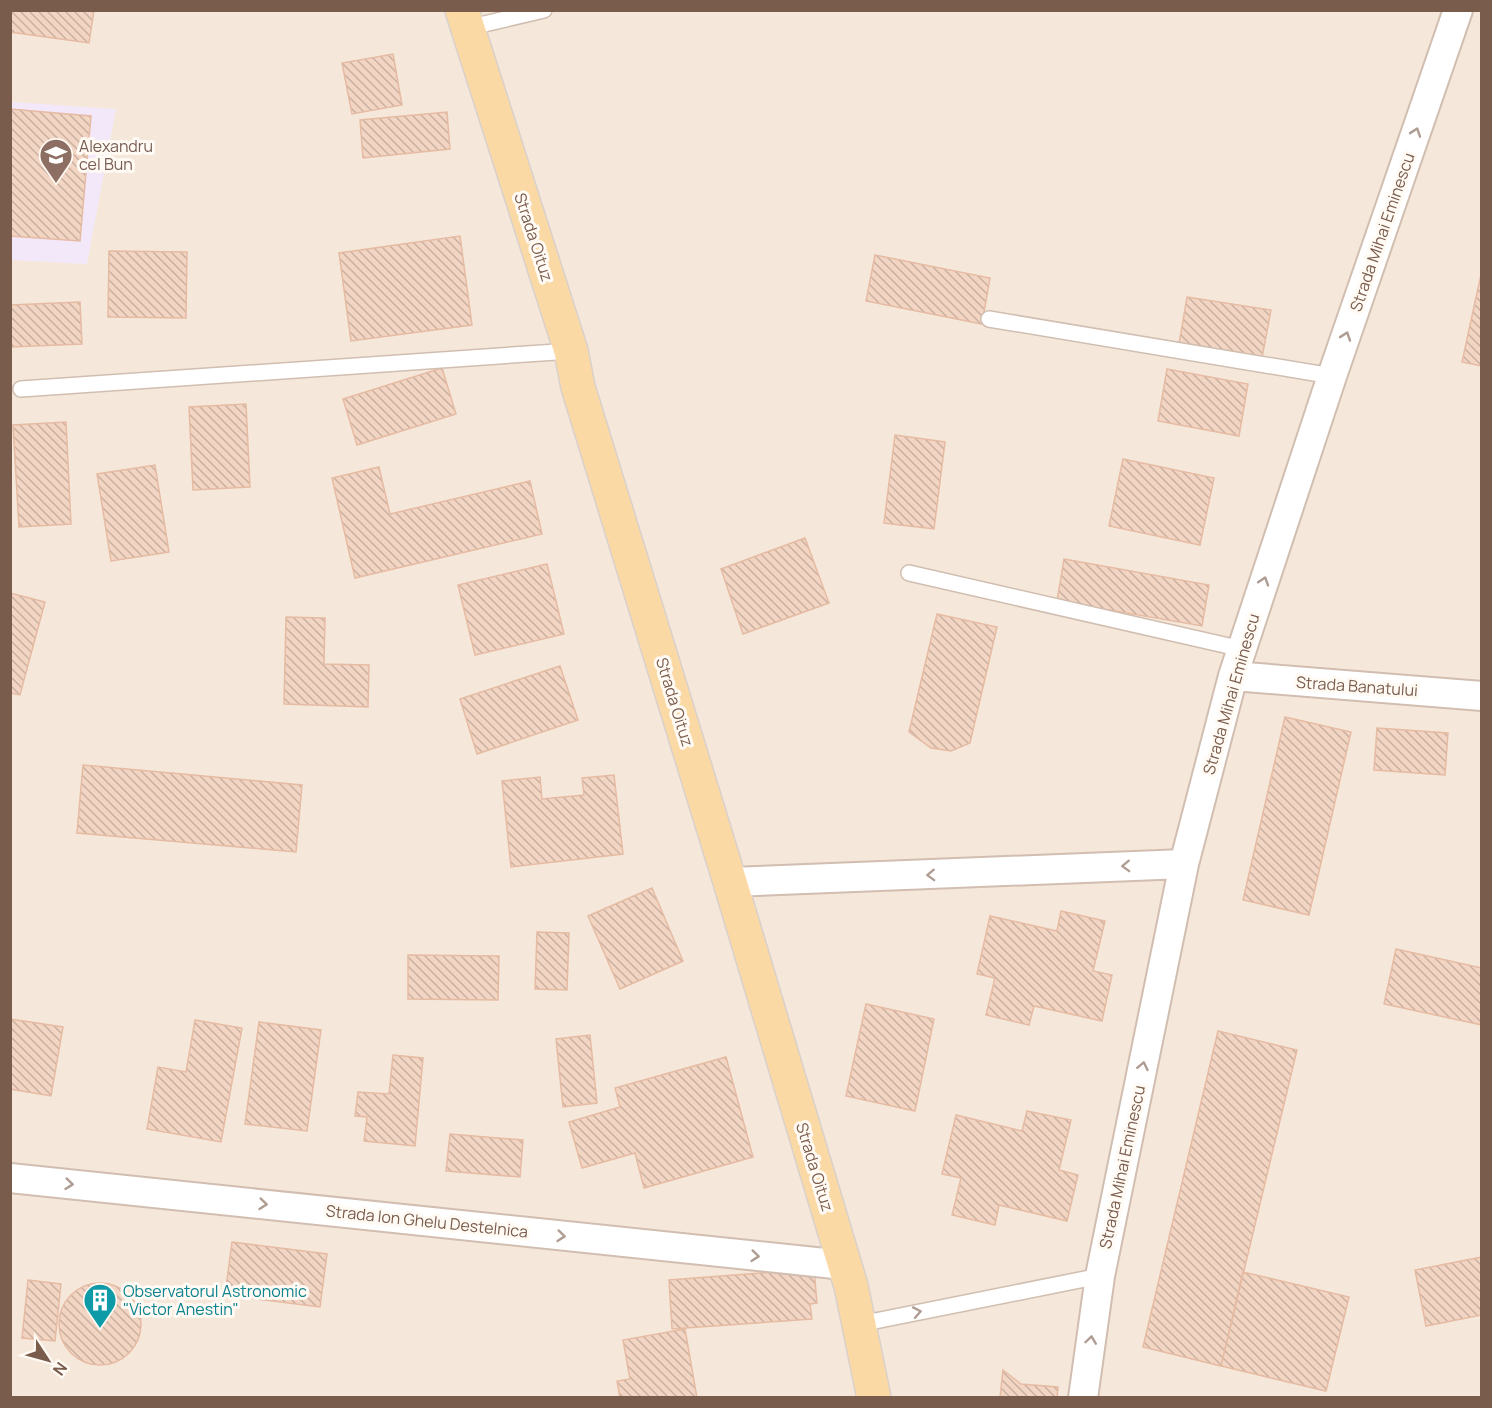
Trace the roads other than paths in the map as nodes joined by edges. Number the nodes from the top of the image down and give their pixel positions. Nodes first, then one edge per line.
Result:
1 (544, 10) edge
2 (1458, 10) edge
3 (465, 19) edge
4 (989, 319) dead end
5 (571, 351) junction
6 (1332, 376) junction
7 (21, 389) dead end
8 (909, 573) dead end
9 (1242, 649) junction
10 (1233, 676) junction
11 (1482, 696) edge
12 (1184, 864) junction
13 (730, 882) junction
14 (10, 1178) edge
15 (844, 1265) junction
16 (1100, 1276) junction
17 (860, 1324) junction
18 (874, 1398) edge
19 (1083, 1398) edge

1 - 3 lane
6 -> 2 street, Strada Mihai Eminescu
3 - 5 main road, Strada Oituz
4 - 6 lane
5 - 7 lane
5 - 13 main road, Strada Oituz
9 -> 6 street, Strada Mihai Eminescu
8 - 9 lane
9 - 10 street, Strada Mihai Eminescu
10 - 11 street, Strada Banatului
10 - 12 street, Strada Mihai Eminescu
12 -> 13 street
16 -> 12 street, Strada Mihai Eminescu
13 - 15 main road, Strada Oituz
14 -> 15 street, Strada Ion Ghelu Destelnica
15 - 17 main road, Strada Oituz
17 -> 16 lane
19 -> 16 street, Strada Mihai Eminescu
17 - 18 main road, Strada Oituz

